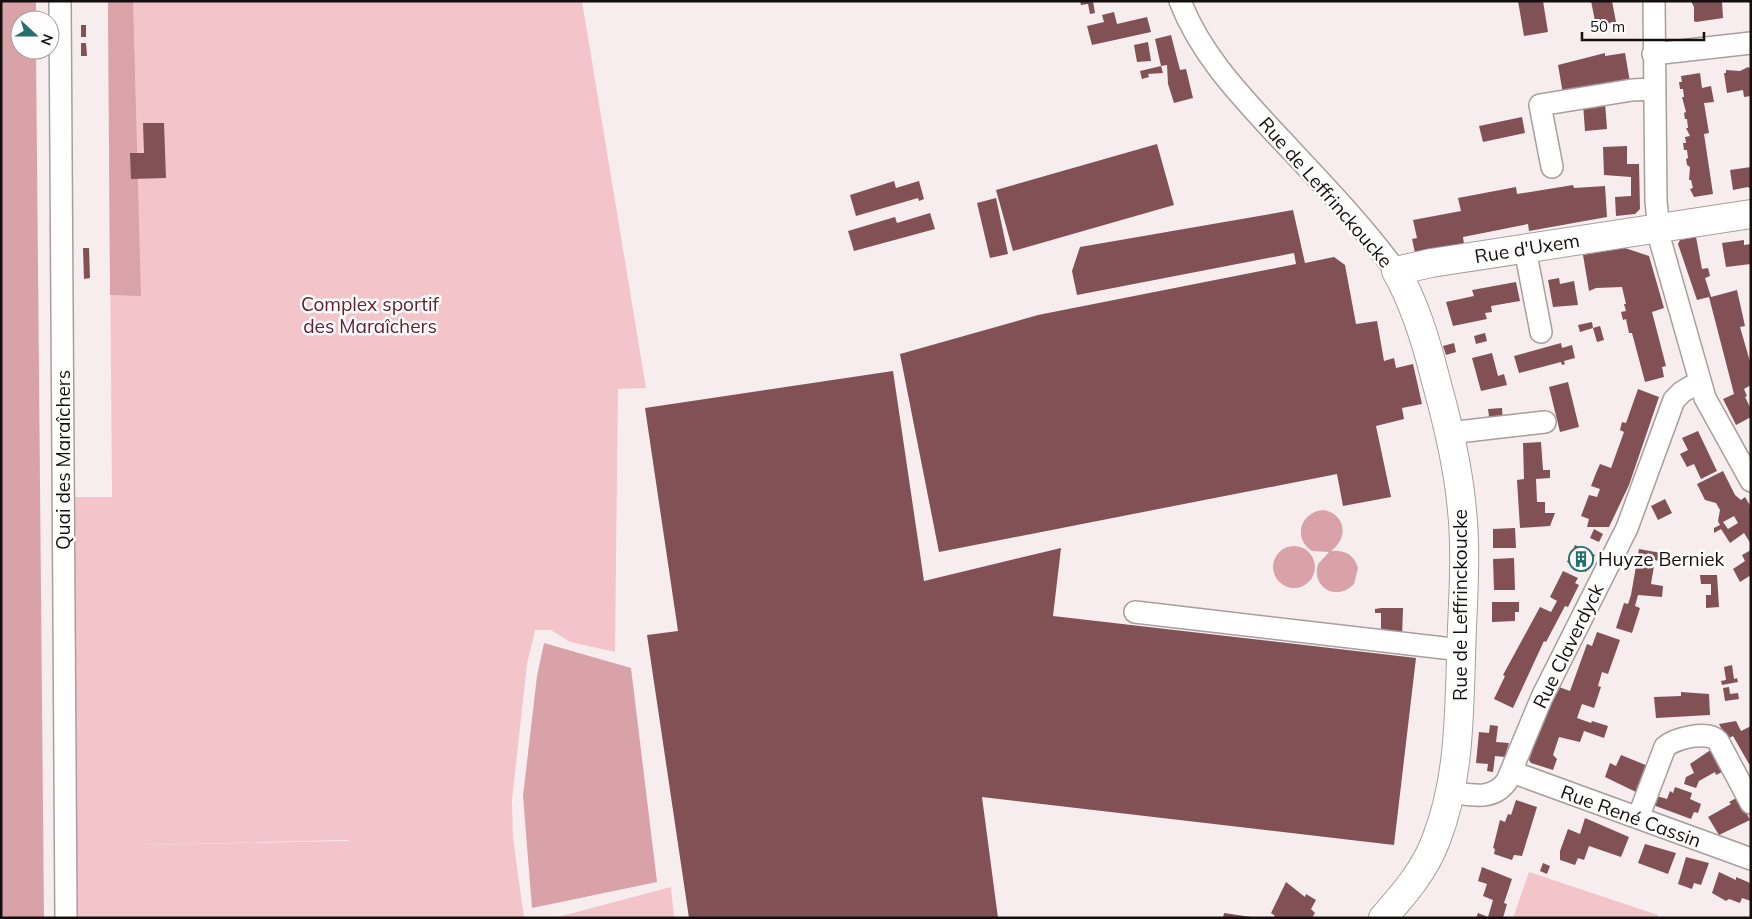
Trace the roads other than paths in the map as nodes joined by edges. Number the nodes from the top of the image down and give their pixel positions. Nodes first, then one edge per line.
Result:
1 (60, 1) edge
2 (1180, 1) edge
3 (1654, 1) edge
4 (1751, 43) edge
5 (1653, 54) junction
6 (1654, 88) junction
7 (1552, 167) dead end
8 (1751, 214) edge
9 (1658, 228) junction
10 (1525, 249) junction
11 (1396, 271) junction
12 (1541, 332) dead end
13 (1700, 382) junction
14 (1545, 422) dead end
15 (1449, 433) junction
16 (1751, 481) edge
17 (1135, 612) dead end
18 (1461, 650) junction
19 (1512, 772) junction
20 (1451, 792) junction
21 (1751, 803) edge
22 (1638, 818) junction
23 (1751, 859) edge
24 (66, 918) edge
25 (1384, 918) edge

1 - 24 street, Quai des Maraîchers
2 - 11 street, Rue de Leffrinckoucke
3 - 5 street
4 - 5 street
5 - 6 street
6 - 7 street
6 - 9 street
8 - 9 main road, Rue d'Uxem
9 - 10 main road, Rue d'Uxem
9 - 13 street
10 - 11 main road, Rue d'Uxem
10 - 12 street
11 - 15 main road, Rue de Leffrinckoucke
13 - 16 street
13 - 19 street, Rue Claverdyck
14 - 15 street
15 - 18 main road, Rue de Leffrinckoucke
17 - 18 street
18 - 20 main road, Rue de Leffrinckoucke
19 - 20 street, Rue Claverdyck
19 - 22 street, Rue René Cassin
20 - 25 main road, Rue de Leffrinckoucke
21 - 22 street
22 - 23 street, Rue René Cassin

